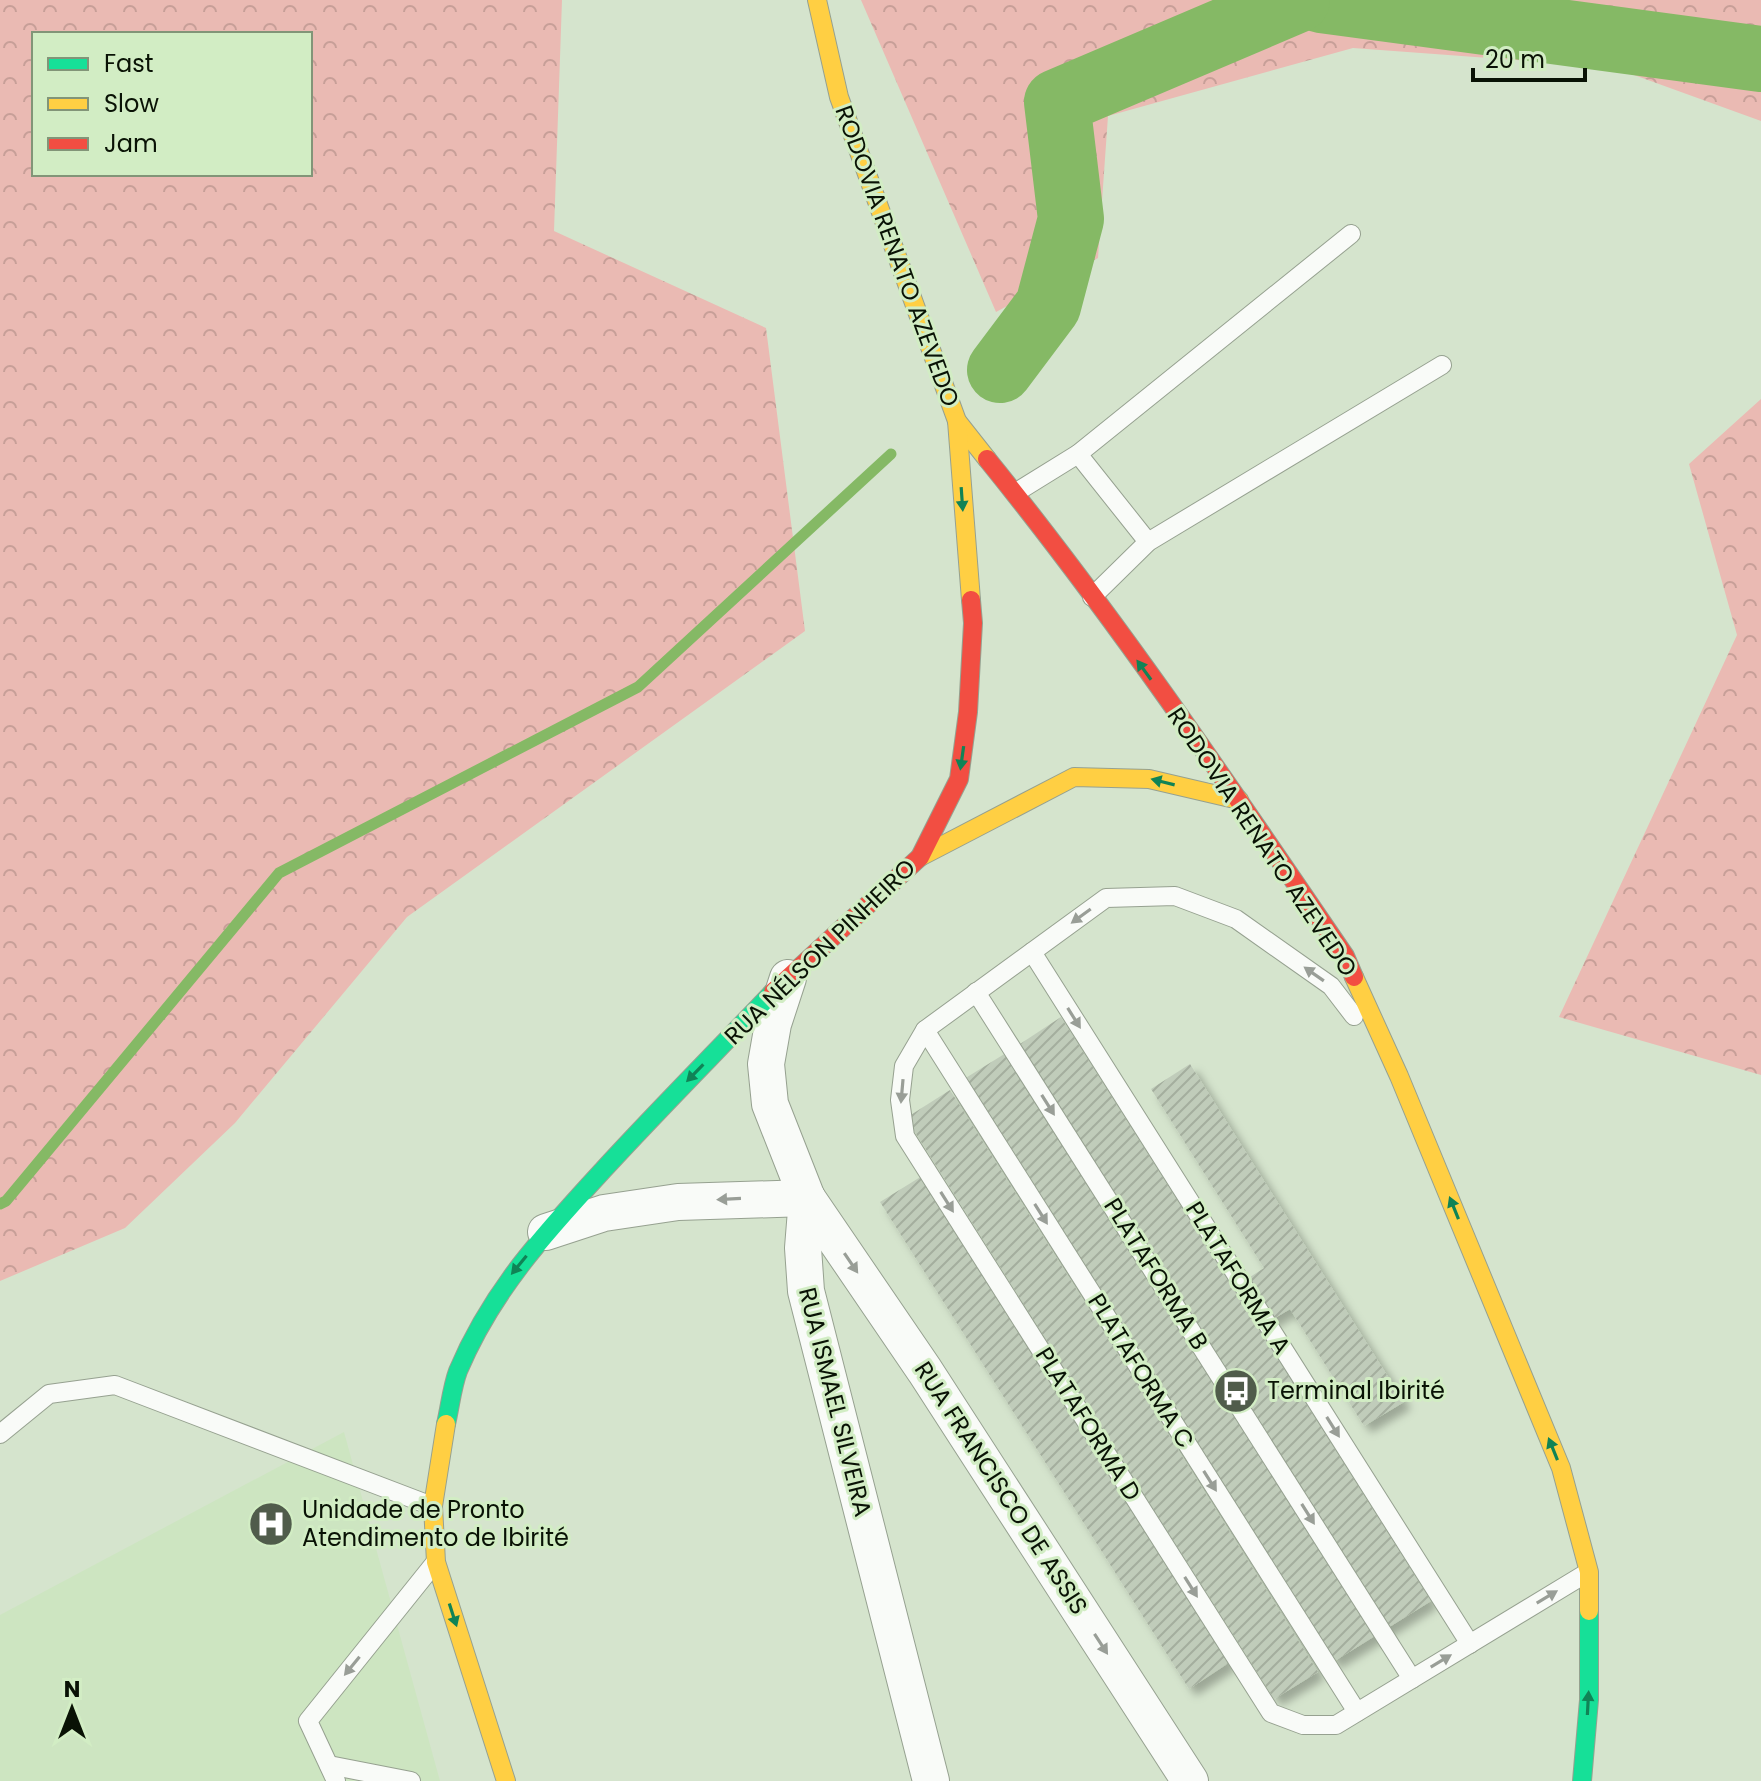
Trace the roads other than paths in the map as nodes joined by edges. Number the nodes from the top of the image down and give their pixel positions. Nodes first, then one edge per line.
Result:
1 (817, 0) edge
2 (1351, 234) dead end
3 (1442, 365) dead end
4 (957, 421) junction
5 (1078, 454) junction
6 (1015, 493) junction
7 (1148, 542) junction
8 (1092, 597) junction
9 (1239, 800) junction
10 (920, 857) junction
11 (1032, 952) junction
12 (788, 977) junction
13 (976, 992) junction
14 (925, 1030) junction
15 (1399, 1076) junction
16 (807, 1198) junction
17 (546, 1232) junction
18 (0, 1434) edge
19 (433, 1506) junction
20 (436, 1562) junction
21 (1589, 1572) junction
22 (1470, 1644) junction
23 (1412, 1679) junction
24 (1357, 1712) junction
25 (333, 1773) edge
26 (411, 1781) edge
27 (506, 1781) edge
28 (931, 1781) edge
29 (1190, 1781) edge
30 (1582, 1781) edge

1 - 4 main road, RODOVIA RENATO AZEVEDO
2 - 5 lane
3 - 7 lane
4 - 6 main road, RODOVIA RENATO AZEVEDO
4 -> 10 main road, RUA NÉLSON PINHEIRO
5 - 6 lane
5 - 7 lane
6 - 8 main road, RODOVIA RENATO AZEVEDO
7 - 8 lane
9 -> 8 main road, RODOVIA RENATO AZEVEDO
9 -> 10 main road
9 - 15 main road, RODOVIA RENATO AZEVEDO
10 - 12 main road, RUA NÉLSON PINHEIRO
11 - 13 lane
15 -> 11 lane
11 -> 22 lane, PLATAFORMA A
12 - 16 street, RUA ISMAEL SILVEIRA
12 -> 17 main road, RUA NÉLSON PINHEIRO
13 - 14 lane
13 -> 23 lane, PLATAFORMA B
14 -> 24 lane, PLATAFORMA C
14 -> 24 lane, PLATAFORMA D
21 -> 15 main road, RODOVIA RENATO AZEVEDO
16 -> 17 street
16 - 28 street, RUA ISMAEL SILVEIRA
16 -> 29 street, RUA FRANCISCO DE ASSIS
17 -> 19 main road, RUA NÉLSON PINHEIRO
18 - 19 lane
19 - 20 main road, RUA NÉLSON PINHEIRO
20 -> 25 lane
20 -> 27 main road, RUA NÉLSON PINHEIRO
22 -> 21 lane
30 -> 21 main road, RODOVIA RENATO AZEVEDO
23 -> 22 lane
23 - 24 lane
25 - 26 lane

